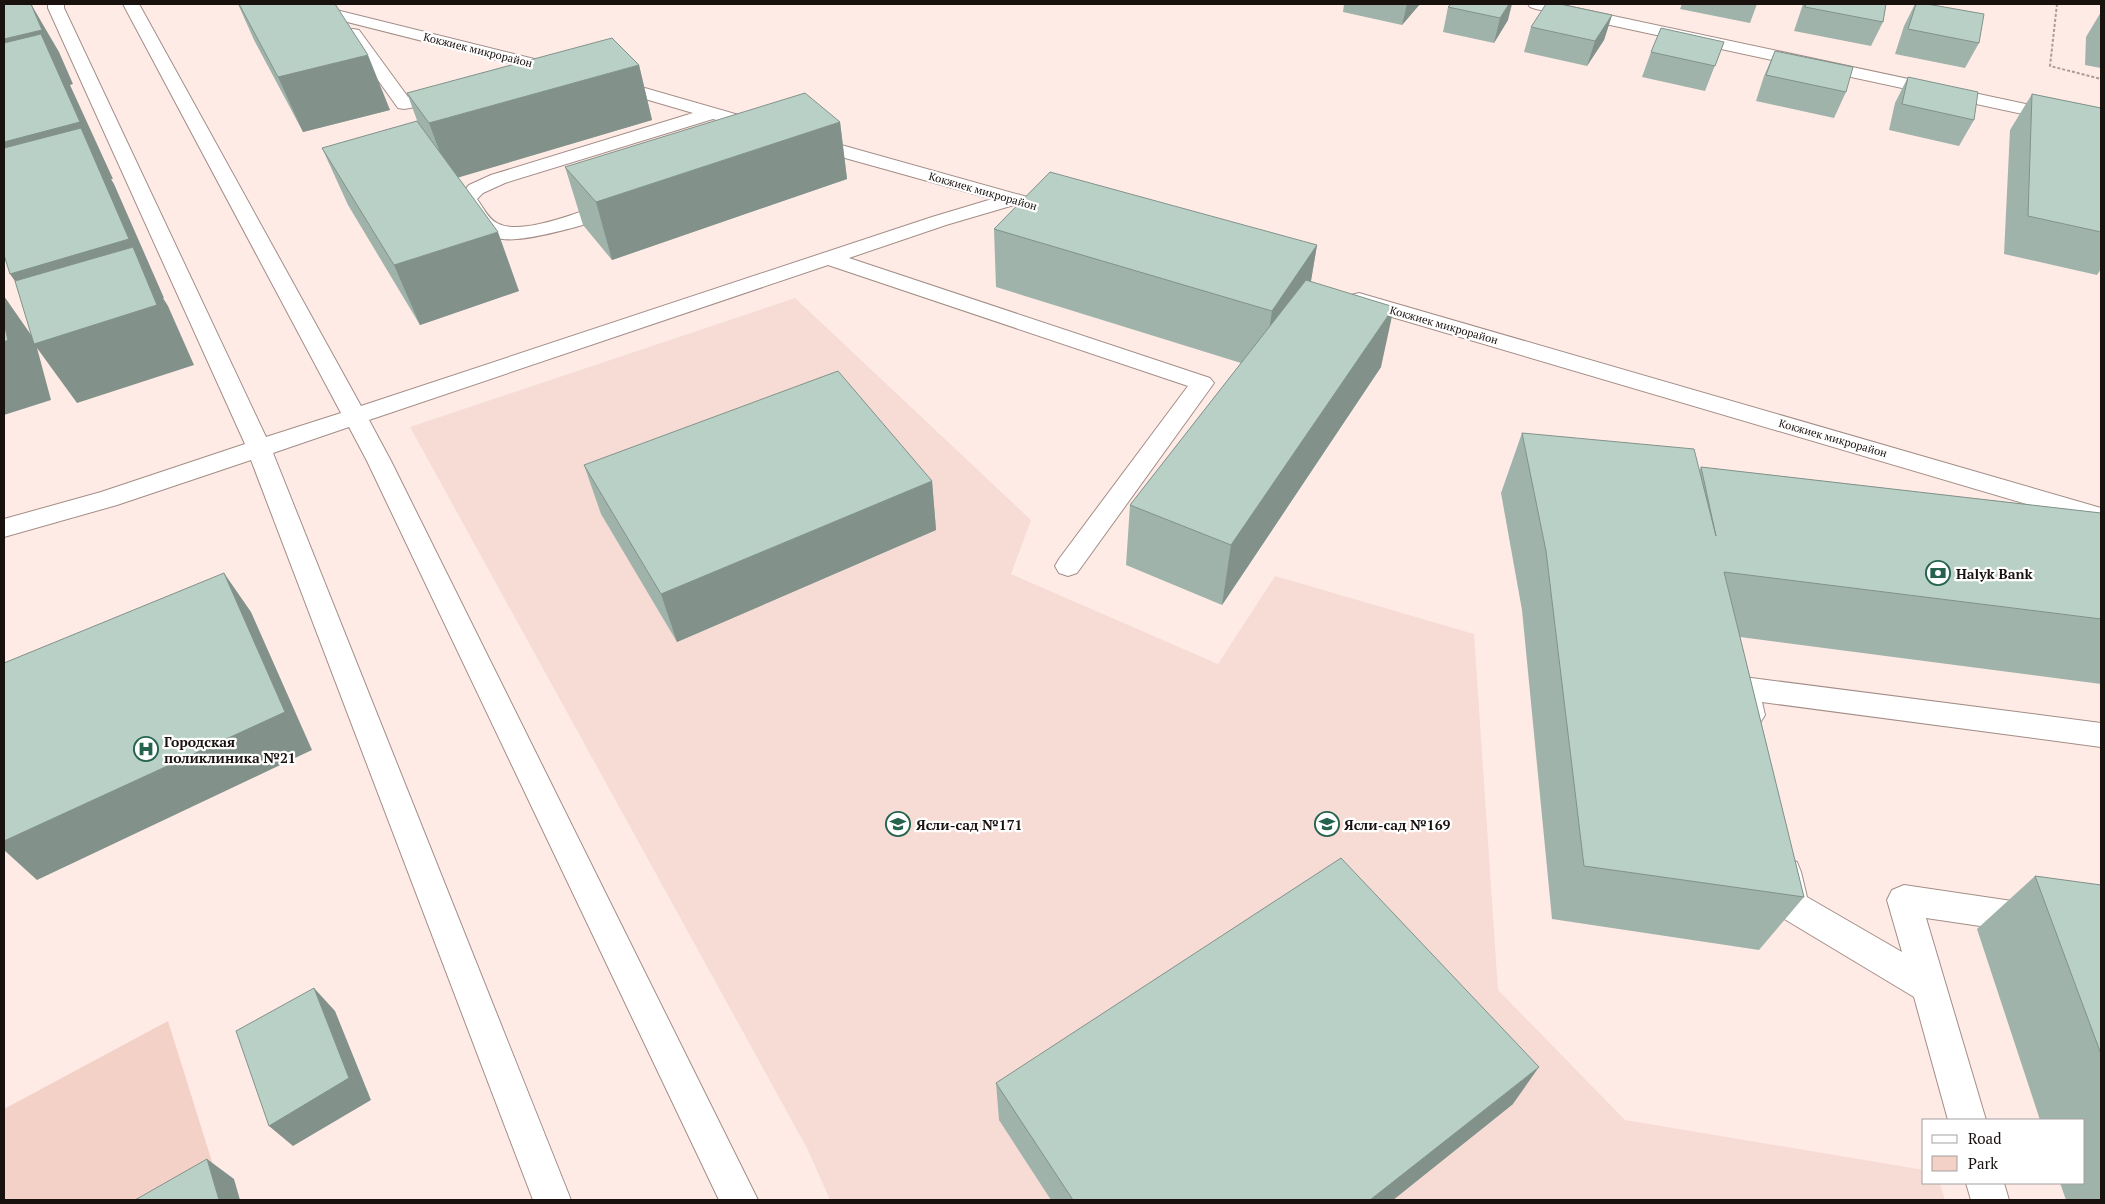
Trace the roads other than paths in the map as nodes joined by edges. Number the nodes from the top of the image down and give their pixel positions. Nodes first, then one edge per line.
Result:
1 (56, 4) edge
2 (132, 4) edge
3 (294, 4) edge
4 (1536, 4) edge
5 (353, 34) edge
6 (548, 68) junction
7 (510, 77) edge
8 (462, 89) edge
9 (713, 113) junction
10 (2101, 126) edge
11 (1014, 199) junction
12 (634, 200) edge
13 (1071, 216) edge
14 (827, 258) junction
15 (1339, 294) edge
16 (356, 416) junction
17 (259, 448) junction
18 (2101, 517) edge
19 (4, 528) edge
20 (1068, 566) dead end
21 (2101, 735) edge
22 (1756, 745) edge
23 (1780, 850) edge
24 (2101, 929) edge
25 (1929, 987) junction
26 (1967, 1119) edge
27 (1985, 1184) edge
28 (552, 1200) edge
29 (739, 1200) edge
30 (1990, 1200) edge

1 - 17 street
2 - 16 street
3 - 6 street, Кокжиек микрорайон
4 - 10 street
5 - 8 street
6 - 7 street
6 - 9 street, Кокжиек микрорайон
9 - 11 street, Кокжиек микрорайон
9 - 12 street
11 - 13 street, Кокжиек микрорайон
11 - 14 street
14 - 16 street
14 - 20 street
15 - 18 street, Кокжиек микрорайон
16 - 17 street
16 - 29 street
17 - 19 street
17 - 28 street
21 - 22 street
23 - 25 street
24 - 25 street
25 - 26 street
27 - 30 street

